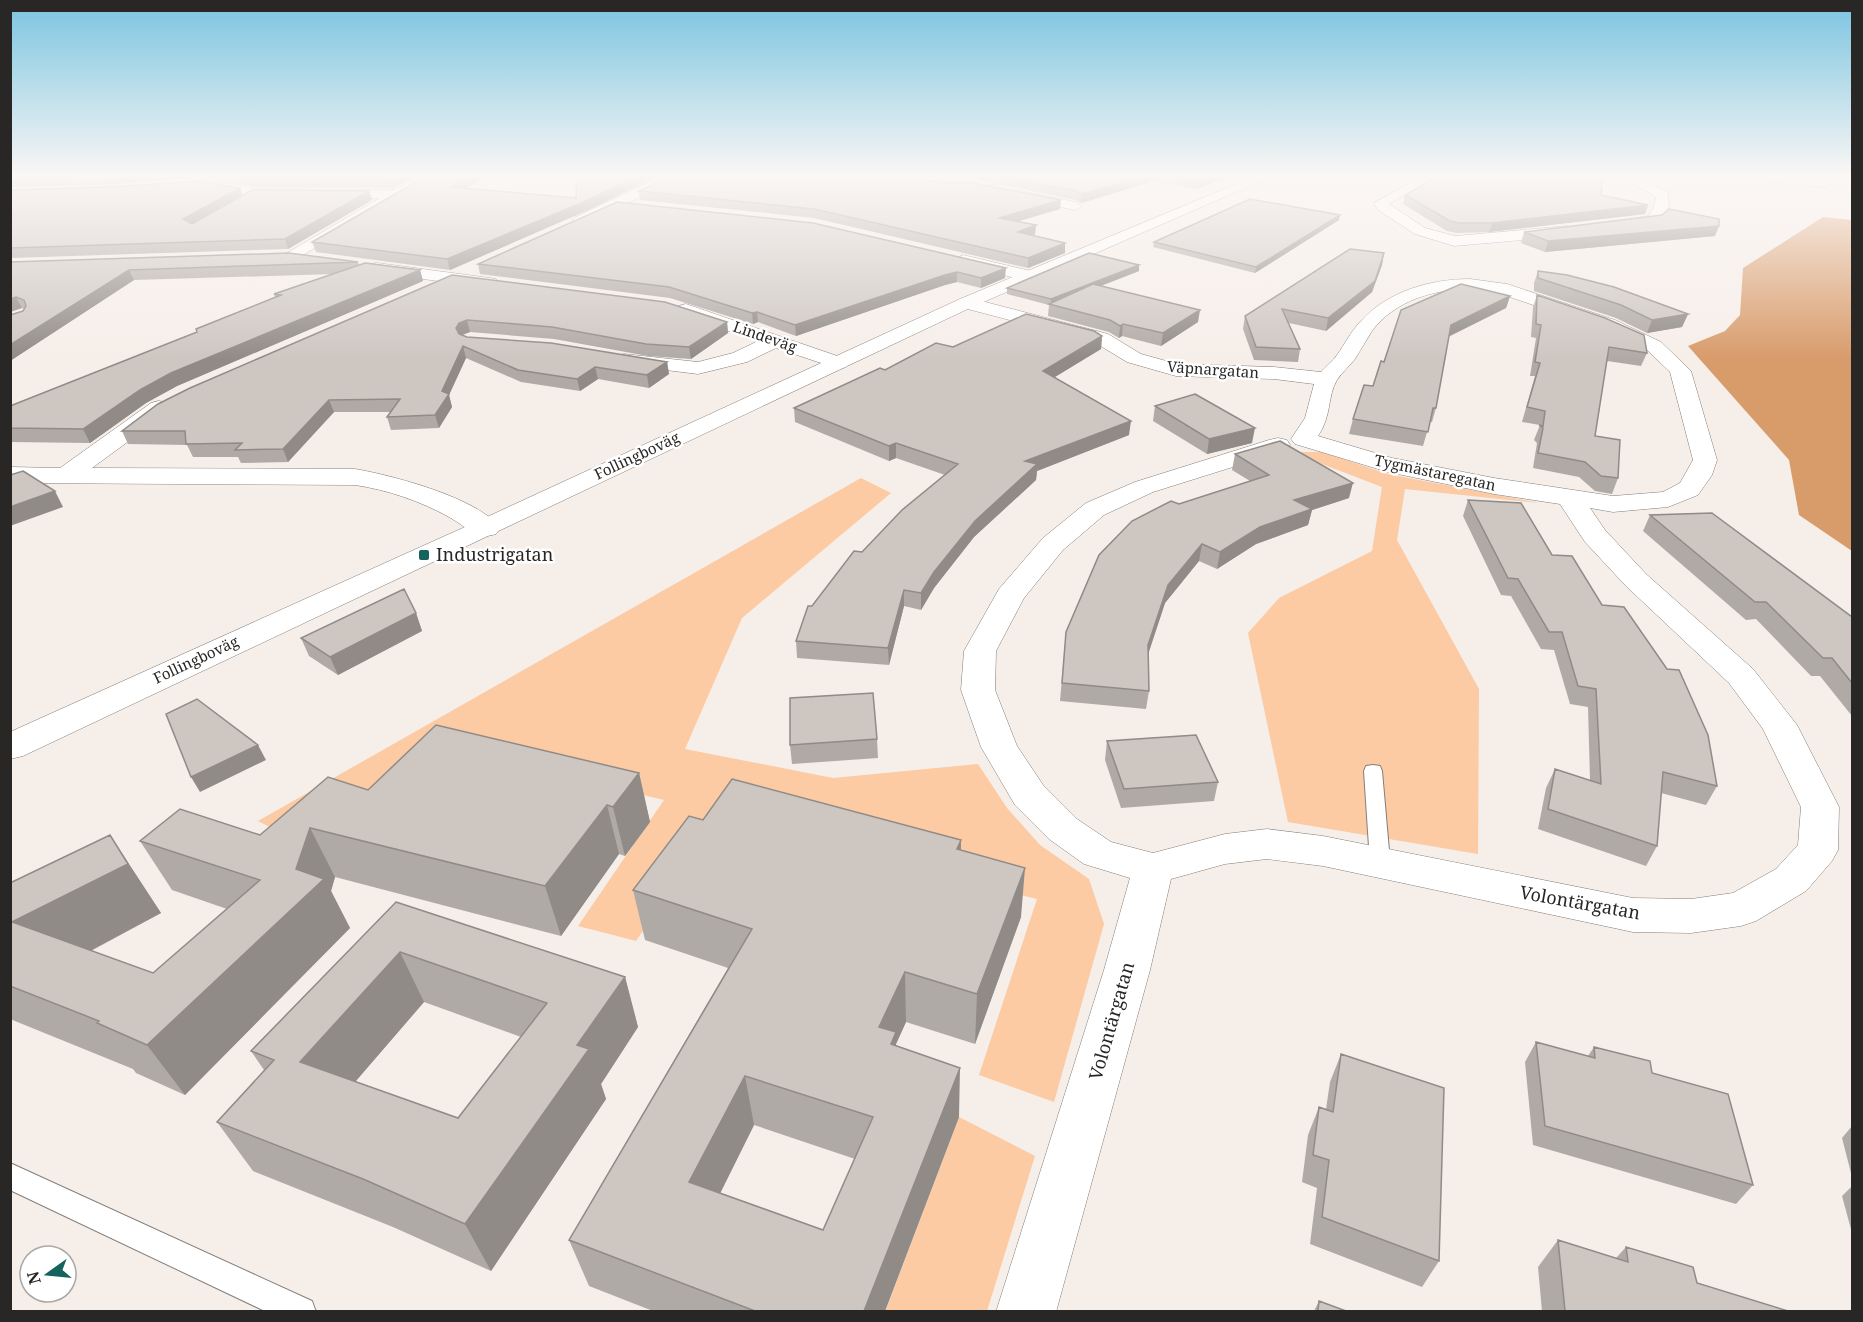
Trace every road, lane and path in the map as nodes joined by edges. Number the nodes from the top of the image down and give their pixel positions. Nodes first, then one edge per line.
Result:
1 (325, 237) edge
2 (1119, 237) edge
3 (1430, 237) edge
4 (1544, 237) edge
5 (1458, 252) junction
6 (273, 256) edge
7 (293, 256) junction
8 (950, 257) edge
9 (315, 259) edge
10 (481, 264) edge
11 (360, 265) edge
12 (1029, 276) junction
13 (450, 278) junction
14 (1470, 284) junction
15 (509, 285) edge
16 (418, 291) edge
17 (966, 303) junction
18 (670, 306) edge
19 (776, 340) junction
20 (601, 355) edge
21 (839, 363) junction
22 (1327, 379) junction
23 (176, 399) edge
24 (1303, 439) junction
25 (65, 476) junction
26 (13, 477) edge
27 (1569, 498) junction
28 (486, 528) junction
29 (10, 747) edge
30 (1373, 771) dead end
31 (1380, 862) junction
32 (1153, 869) junction
33 (10, 1176) edge
34 (301, 1311) edge
35 (1026, 1311) edge

1 - 7 street
2 - 12 street, Follingboväg
3 - 5 street
4 - 5 street
5 - 14 street
6 - 7 street
7 - 9 street
8 - 12 street
10 - 13 street
11 - 13 street
12 - 17 street, Follingboväg
13 - 15 street
13 - 16 street
14 - 22 street
14 - 27 street
17 - 21 street, Follingboväg
17 - 22 street, Väpnargatan
18 - 19 street, Lindeväg
19 - 20 street
19 - 21 street, Lindeväg
21 - 28 street, Follingboväg
22 - 24 street
23 - 25 street
24 - 27 street, Tygmästaregatan
24 - 32 street
25 - 26 street
25 - 28 street
27 - 31 street, Volontärgatan
28 - 29 street, Follingboväg
30 - 31 lane
31 - 32 street, Volontärgatan
32 - 35 street, Volontärgatan
33 - 34 lane

